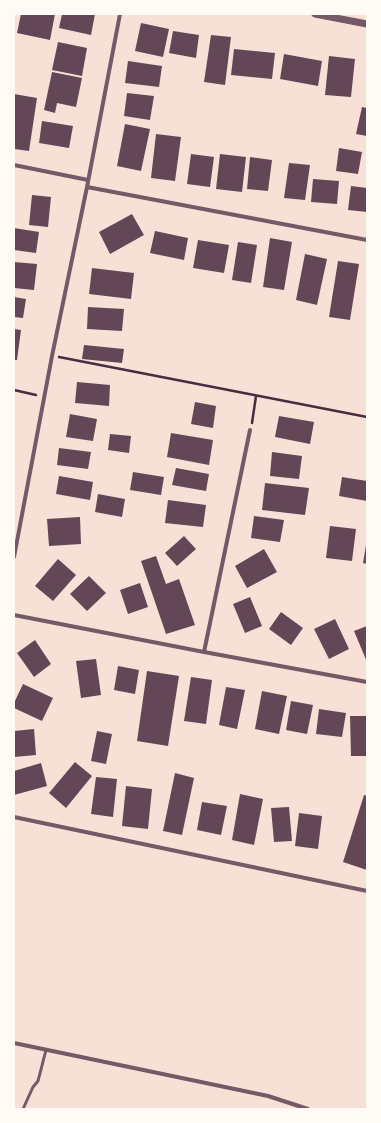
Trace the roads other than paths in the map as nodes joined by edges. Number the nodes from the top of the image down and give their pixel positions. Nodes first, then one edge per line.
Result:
1 (120, 14) edge
2 (319, 14) edge
3 (367, 24) edge
4 (14, 165) edge
5 (88, 180) junction
6 (87, 187) junction
7 (367, 240) edge
8 (250, 430) road end
9 (14, 557) edge
10 (14, 614) edge
11 (204, 652) junction
12 (367, 682) edge
13 (14, 818) edge
14 (367, 891) edge
15 (14, 1043) edge
16 (46, 1050) junction
17 (23, 1109) edge
18 (308, 1109) edge

1 - 5 street
2 - 3 street
4 - 5 street
5 - 6 street
6 - 7 street
6 - 9 street
8 - 11 street
10 - 11 street
11 - 12 street
13 - 14 street
15 - 16 street
16 - 17 lane
16 - 18 street

